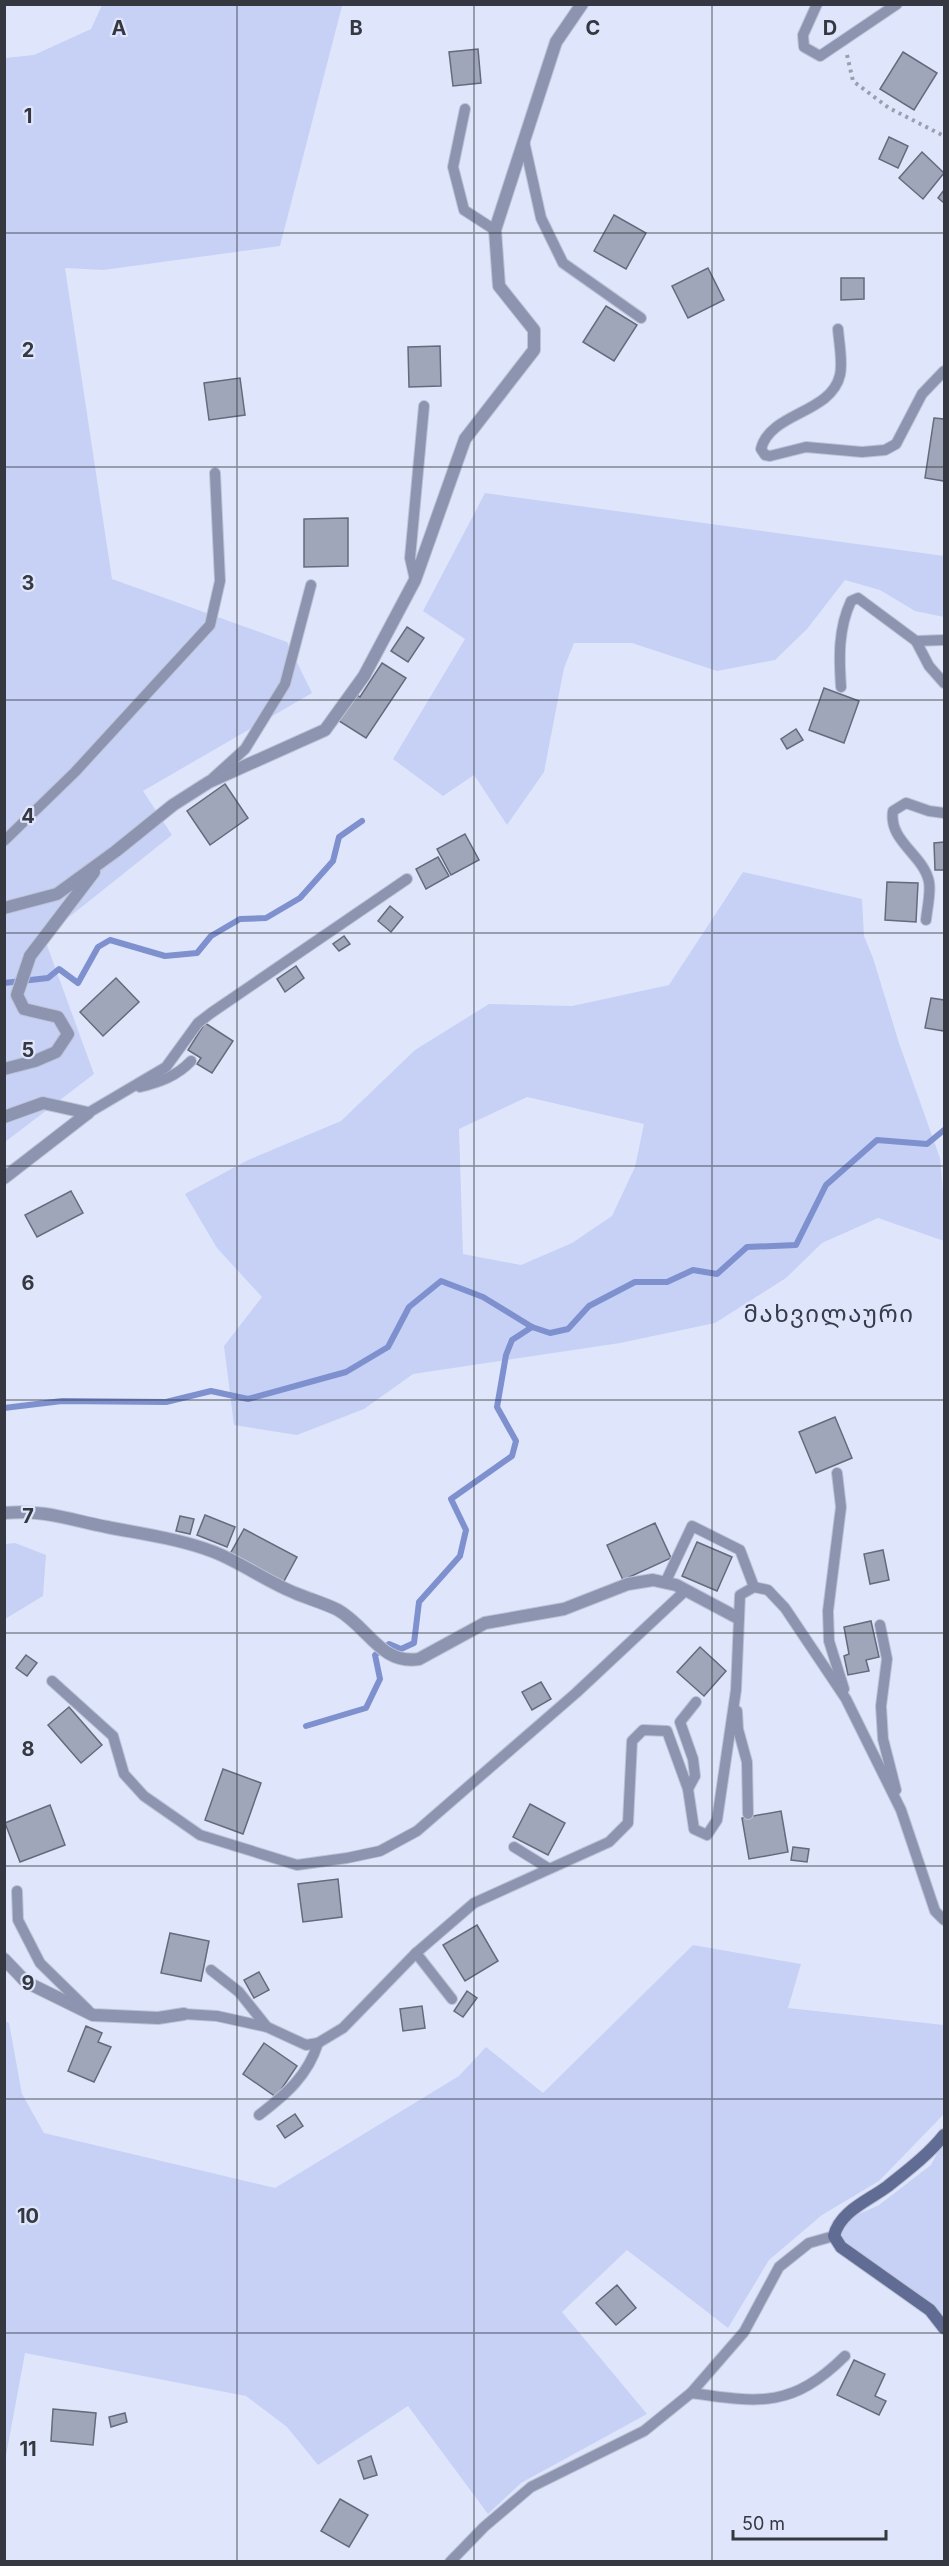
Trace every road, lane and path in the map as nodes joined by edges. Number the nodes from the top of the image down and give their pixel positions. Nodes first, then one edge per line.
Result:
1 (582, 4) edge
2 (817, 4) edge
3 (897, 4) edge
4 (844, 39) junction
5 (465, 109) dead end
6 (945, 136) edge
7 (524, 141) junction
8 (495, 230) junction
9 (641, 318) dead end
10 (838, 329) dead end
11 (945, 371) edge
12 (424, 406) dead end
13 (215, 473) dead end
14 (415, 580) junction
15 (311, 585) dead end
16 (945, 640) edge
17 (916, 641) junction
18 (945, 683) edge
19 (841, 687) dead end
20 (209, 782) junction
21 (945, 813) edge
22 (4, 841) edge
23 (101, 861) junction
24 (407, 879) dead end
25 (4, 908) edge
26 (926, 920) dead end
27 (191, 1061) dead end
28 (4, 1069) edge
29 (120, 1092) junction
30 (88, 1113) junction
31 (4, 1117) edge
32 (4, 1178) edge
33 (837, 1473) dead end
34 (4, 1512) edge
35 (666, 1583) junction
36 (754, 1587) junction
37 (686, 1590) junction
38 (738, 1618) junction
39 (880, 1624) dead end
40 (52, 1681) dead end
41 (736, 1689) junction
42 (846, 1699) junction
43 (696, 1702) dead end
44 (688, 1789) junction
45 (901, 1810) junction
46 (748, 1814) dead end
47 (514, 1847) dead end
48 (548, 1869) junction
49 (17, 1891) dead end
50 (945, 1920) edge
51 (416, 1953) junction
52 (4, 1959) edge
53 (211, 1970) dead end
54 (452, 1999) dead end
55 (184, 2014) joint
56 (93, 2015) junction
57 (267, 2026) junction
58 (318, 2043) junction
59 (259, 2115) dead end
60 (945, 2135) edge
61 (834, 2236) junction
62 (945, 2328) edge
63 (845, 2356) dead end
64 (691, 2393) junction
65 (450, 2562) edge

1 - 7 street
2 - 4 lane
3 - 4 lane
4 - 6 path
5 - 8 lane
7 - 8 street
7 - 9 lane
8 - 14 street
10 - 11 lane
12 - 14 lane
13 - 22 lane
14 - 20 street
15 - 20 lane
16 - 17 lane
17 - 18 lane
17 - 19 lane
20 - 23 street
21 - 26 lane
23 - 25 street
23 - 28 street
24 - 29 lane
27 - 29 lane
29 - 30 lane
30 - 31 street
30 - 32 street
33 - 42 lane
34 - 35 street
35 - 36 lane
35 - 37 street
36 - 38 lane
36 - 42 lane
37 - 38 street
37 - 40 lane
38 - 41 lane
39 - 45 lane
41 - 44 lane
41 - 46 lane
42 - 45 lane
43 - 44 lane
44 - 48 lane
45 - 50 lane
47 - 48 lane
48 - 51 lane
49 - 56 lane
51 - 54 lane
51 - 58 lane
52 - 56 street
53 - 57 lane
55 - 56 street
55 - 57 lane
57 - 58 lane
58 - 59 lane
60 - 61 street
61 - 62 street
61 - 64 lane
63 - 64 lane
64 - 65 lane

